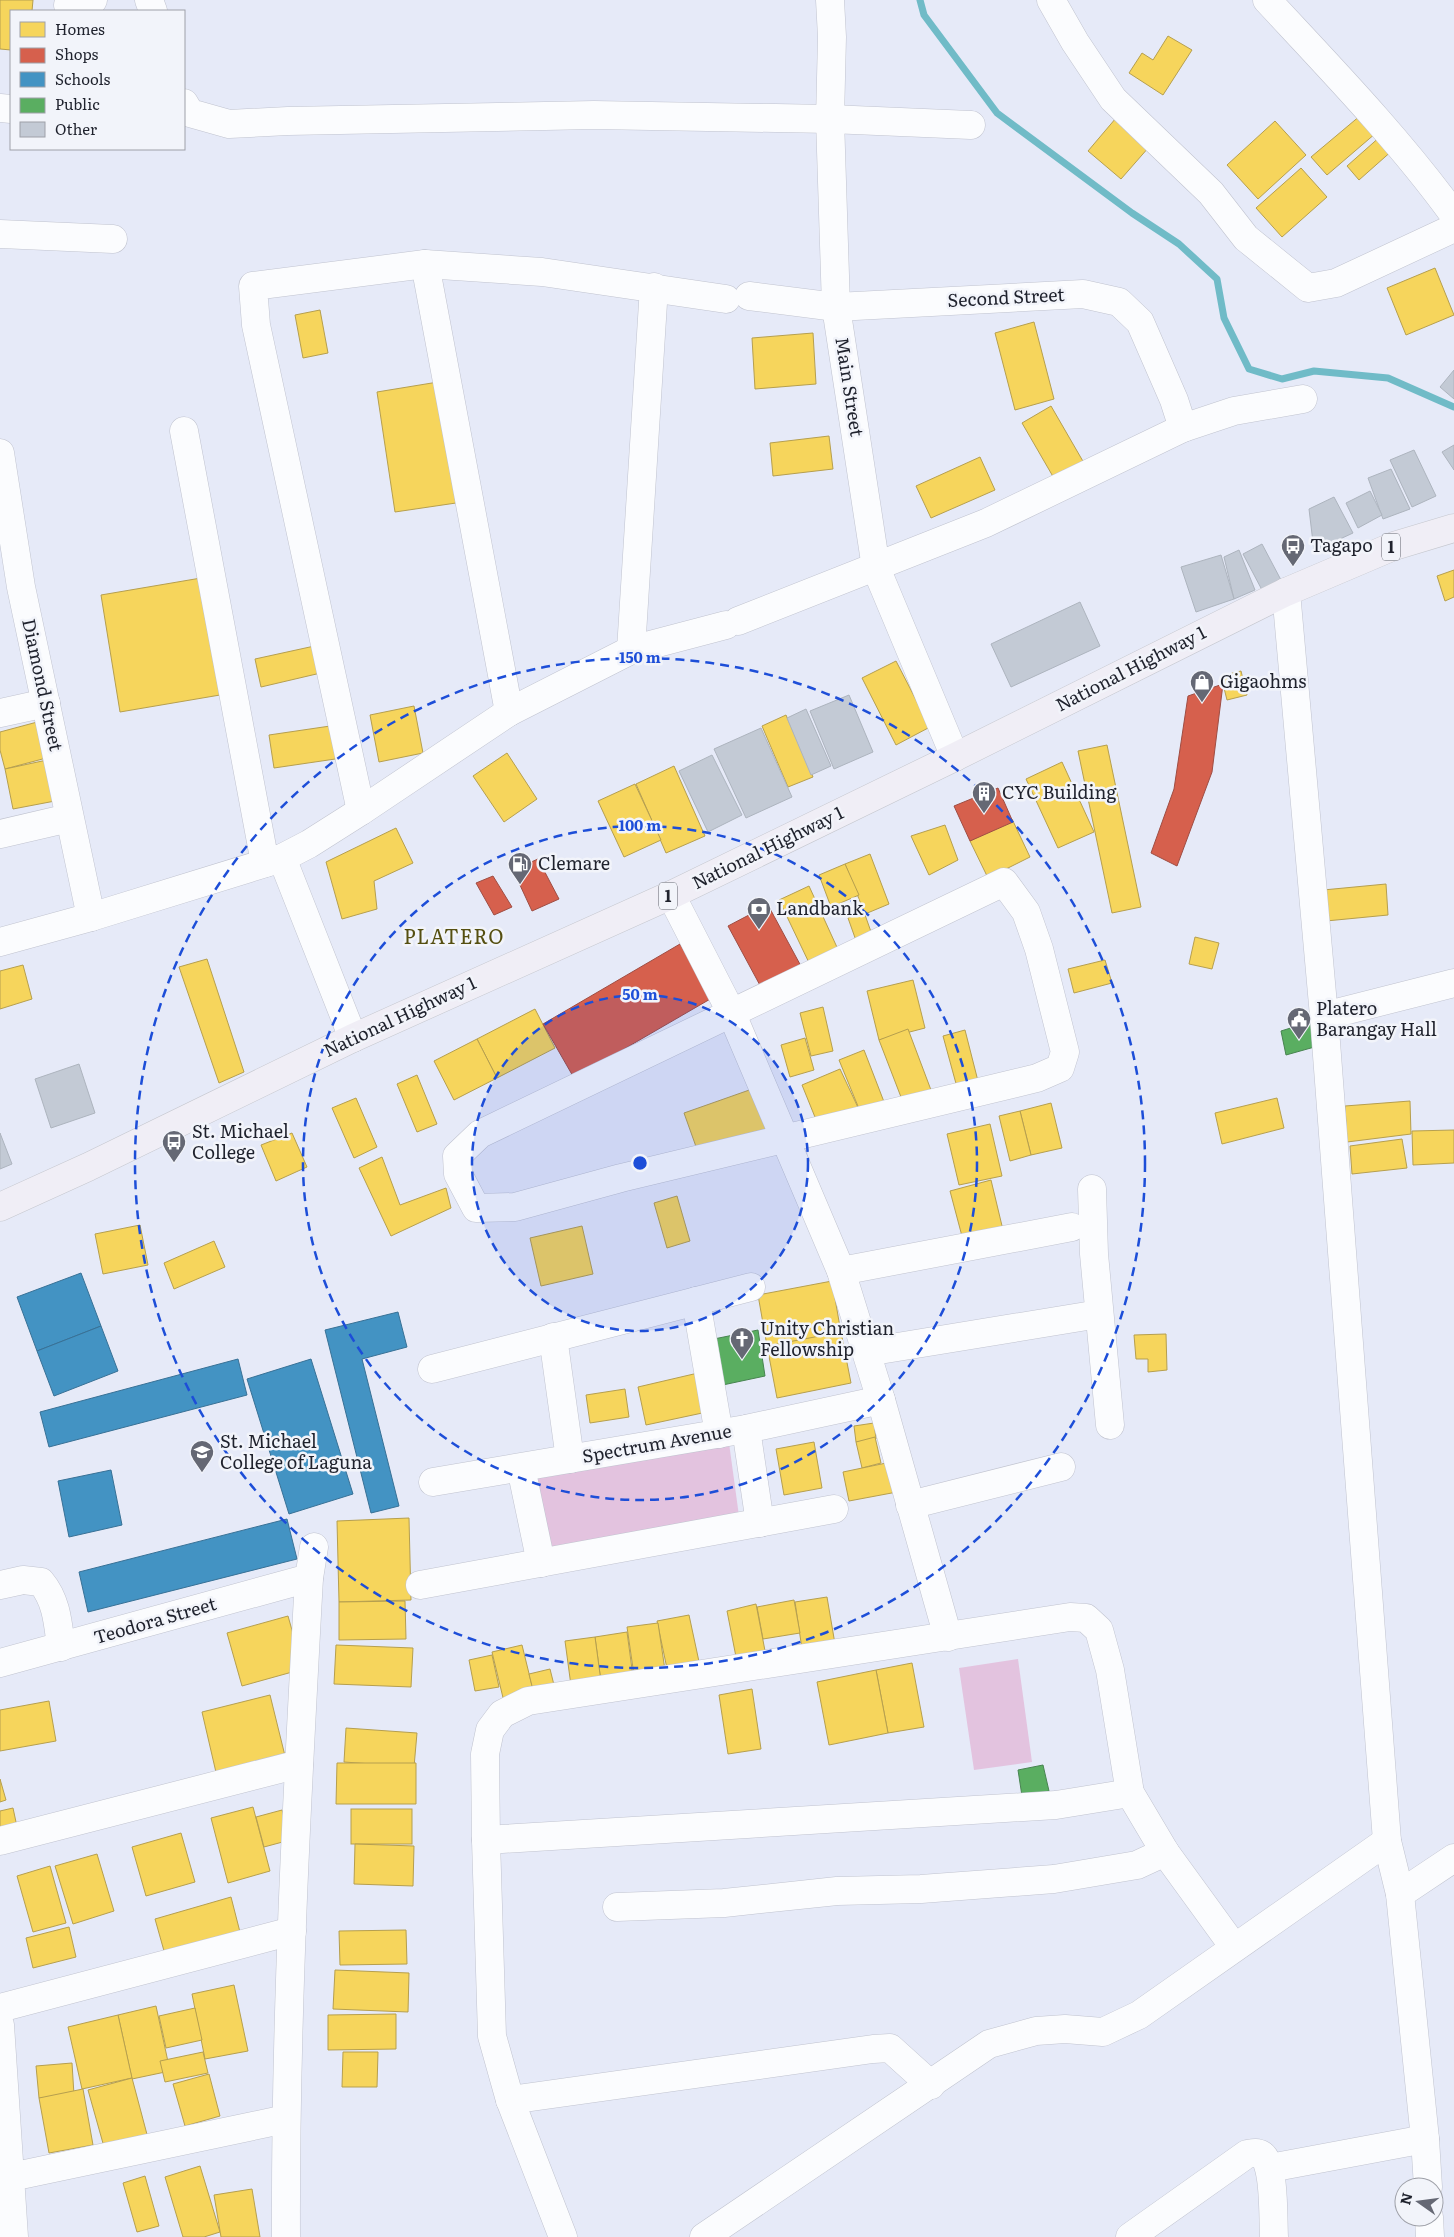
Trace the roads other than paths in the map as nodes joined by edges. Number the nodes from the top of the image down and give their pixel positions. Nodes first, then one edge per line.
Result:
1 (830, 0) edge
2 (1051, 0) edge
3 (1267, 0) edge
4 (185, 104) edge
5 (830, 119) junction
6 (971, 125) dead end
7 (1454, 215) edge
8 (1454, 228) edge
9 (0, 234) edge
10 (113, 239) dead end
11 (425, 264) junction
12 (654, 288) junction
13 (836, 307) junction
14 (1303, 399) dead end
15 (1183, 428) junction
16 (184, 431) dead end
17 (1, 466) edge
18 (1454, 528) edge
19 (876, 568) junction
20 (11, 590) edge
21 (1286, 592) junction
22 (631, 650) junction
23 (46, 703) junction
24 (509, 712) junction
25 (0, 713) edge
26 (955, 757) junction
27 (361, 811) junction
28 (69, 818) junction
29 (0, 834) edge
30 (273, 860) junction
31 (671, 895) junction
32 (91, 917) junction
33 (0, 942) edge
34 (1454, 983) edge
35 (731, 1012) junction
36 (1324, 1016) junction
37 (353, 1038) junction
38 (785, 1139) junction
39 (1092, 1189) dead end
40 (0, 1207) edge
41 (1072, 1228) dead end
42 (841, 1271) junction
43 (750, 1287) dead end
44 (696, 1301) junction
45 (1099, 1314) junction
46 (553, 1337) junction
47 (867, 1352) junction
48 (432, 1369) dead end
49 (881, 1400) junction
50 (1110, 1425) dead end
51 (746, 1429) junction
52 (719, 1434) junction
53 (570, 1459) junction
54 (1061, 1467) dead end
55 (521, 1468) junction
56 (433, 1482) dead end
57 (910, 1504) junction
58 (834, 1509) dead end
59 (760, 1523) junction
60 (314, 1547) dead end
61 (541, 1563) junction
62 (309, 1578) junction
63 (0, 1585) edge
64 (420, 1585) dead end
65 (948, 1637) junction
66 (61, 1647) junction
67 (0, 1663) edge
68 (299, 1764) junction
69 (1130, 1793) junction
70 (486, 1840) junction
71 (0, 1841) edge
72 (1387, 1841) junction
73 (1165, 1852) junction
74 (1454, 1858) edge
75 (1400, 1894) junction
76 (616, 1907) dead end
77 (292, 1931) junction
78 (1234, 1947) junction
79 (0, 2008) edge
80 (0, 2025) edge
81 (931, 2085) junction
82 (510, 2100) junction
83 (286, 2119) junction
84 (1425, 2139) junction
85 (1270, 2168) junction
86 (11, 2177) junction
87 (1427, 2177) edge
88 (14, 2237) edge
89 (286, 2237) edge
90 (563, 2237) edge
91 (704, 2237) edge
92 (1130, 2237) edge
93 (1274, 2237) edge

1 - 5 street, Main Street
2 - 8 street
3 - 7 street
4 - 5 street
5 - 6 street
5 - 13 street, Main Street
9 - 10 street
11 - 12 street, Second Street
11 - 24 street
11 - 27 street, Second Street
12 - 13 street, Second Street
12 - 22 street
13 - 15 street, Second Street
13 - 19 street, Main Street
14 - 15 street
15 - 19 street
16 - 30 street
17 - 20 street, Diamond Street
18 - 21 highway, National Highway 1 / 1
19 - 22 street
19 - 26 street, Main Street
20 - 23 street, Diamond Street
21 - 26 highway, National Highway 1 / 1
21 - 36 street
22 - 24 street
23 - 25 street
23 - 28 street, Diamond Street
24 - 27 street
26 - 31 highway, National Highway 1 / 1
27 - 30 street
28 - 29 street
28 - 32 street, Diamond Street
30 - 32 street
30 - 37 street
31 - 35 street
31 - 37 highway, National Highway 1 / 1
32 - 33 street
34 - 36 street
35 - 38 street
35 - 38 street
35 - 38 street
36 - 72 street
37 - 40 highway, National Highway 1 / 1
38 - 42 street
39 - 45 street
41 - 42 street
42 - 47 street
43 - 44 street
44 - 46 street
44 - 52 street
45 - 47 street
45 - 50 street
46 - 48 street
46 - 53 street
47 - 49 street
49 - 51 street, Spectrum Avenue
49 - 57 street
51 - 52 street, Spectrum Avenue
51 - 59 street
52 - 53 street, Spectrum Avenue
53 - 55 street, Spectrum Avenue
54 - 57 street
55 - 56 street, Spectrum Avenue
55 - 61 street
57 - 65 street
58 - 59 street
59 - 61 street
60 - 62 street
61 - 64 street
62 - 66 street, Teodora Street
62 - 68 street
63 - 66 street
65 - 69 street
65 - 70 street
66 - 67 street, Teodora Street
68 - 71 street
68 - 77 street
69 - 70 street
69 - 73 street
70 - 82 street
72 - 75 street
72 - 78 street
73 - 76 street
73 - 78 street
74 - 75 street
75 - 84 street
77 - 79 street
77 - 83 street
78 - 81 street
80 - 86 street
81 - 82 street
81 - 91 street
82 - 90 street
83 - 86 street
83 - 89 street
84 - 85 street
84 - 87 street
85 - 92 street
85 - 93 street
86 - 88 street

